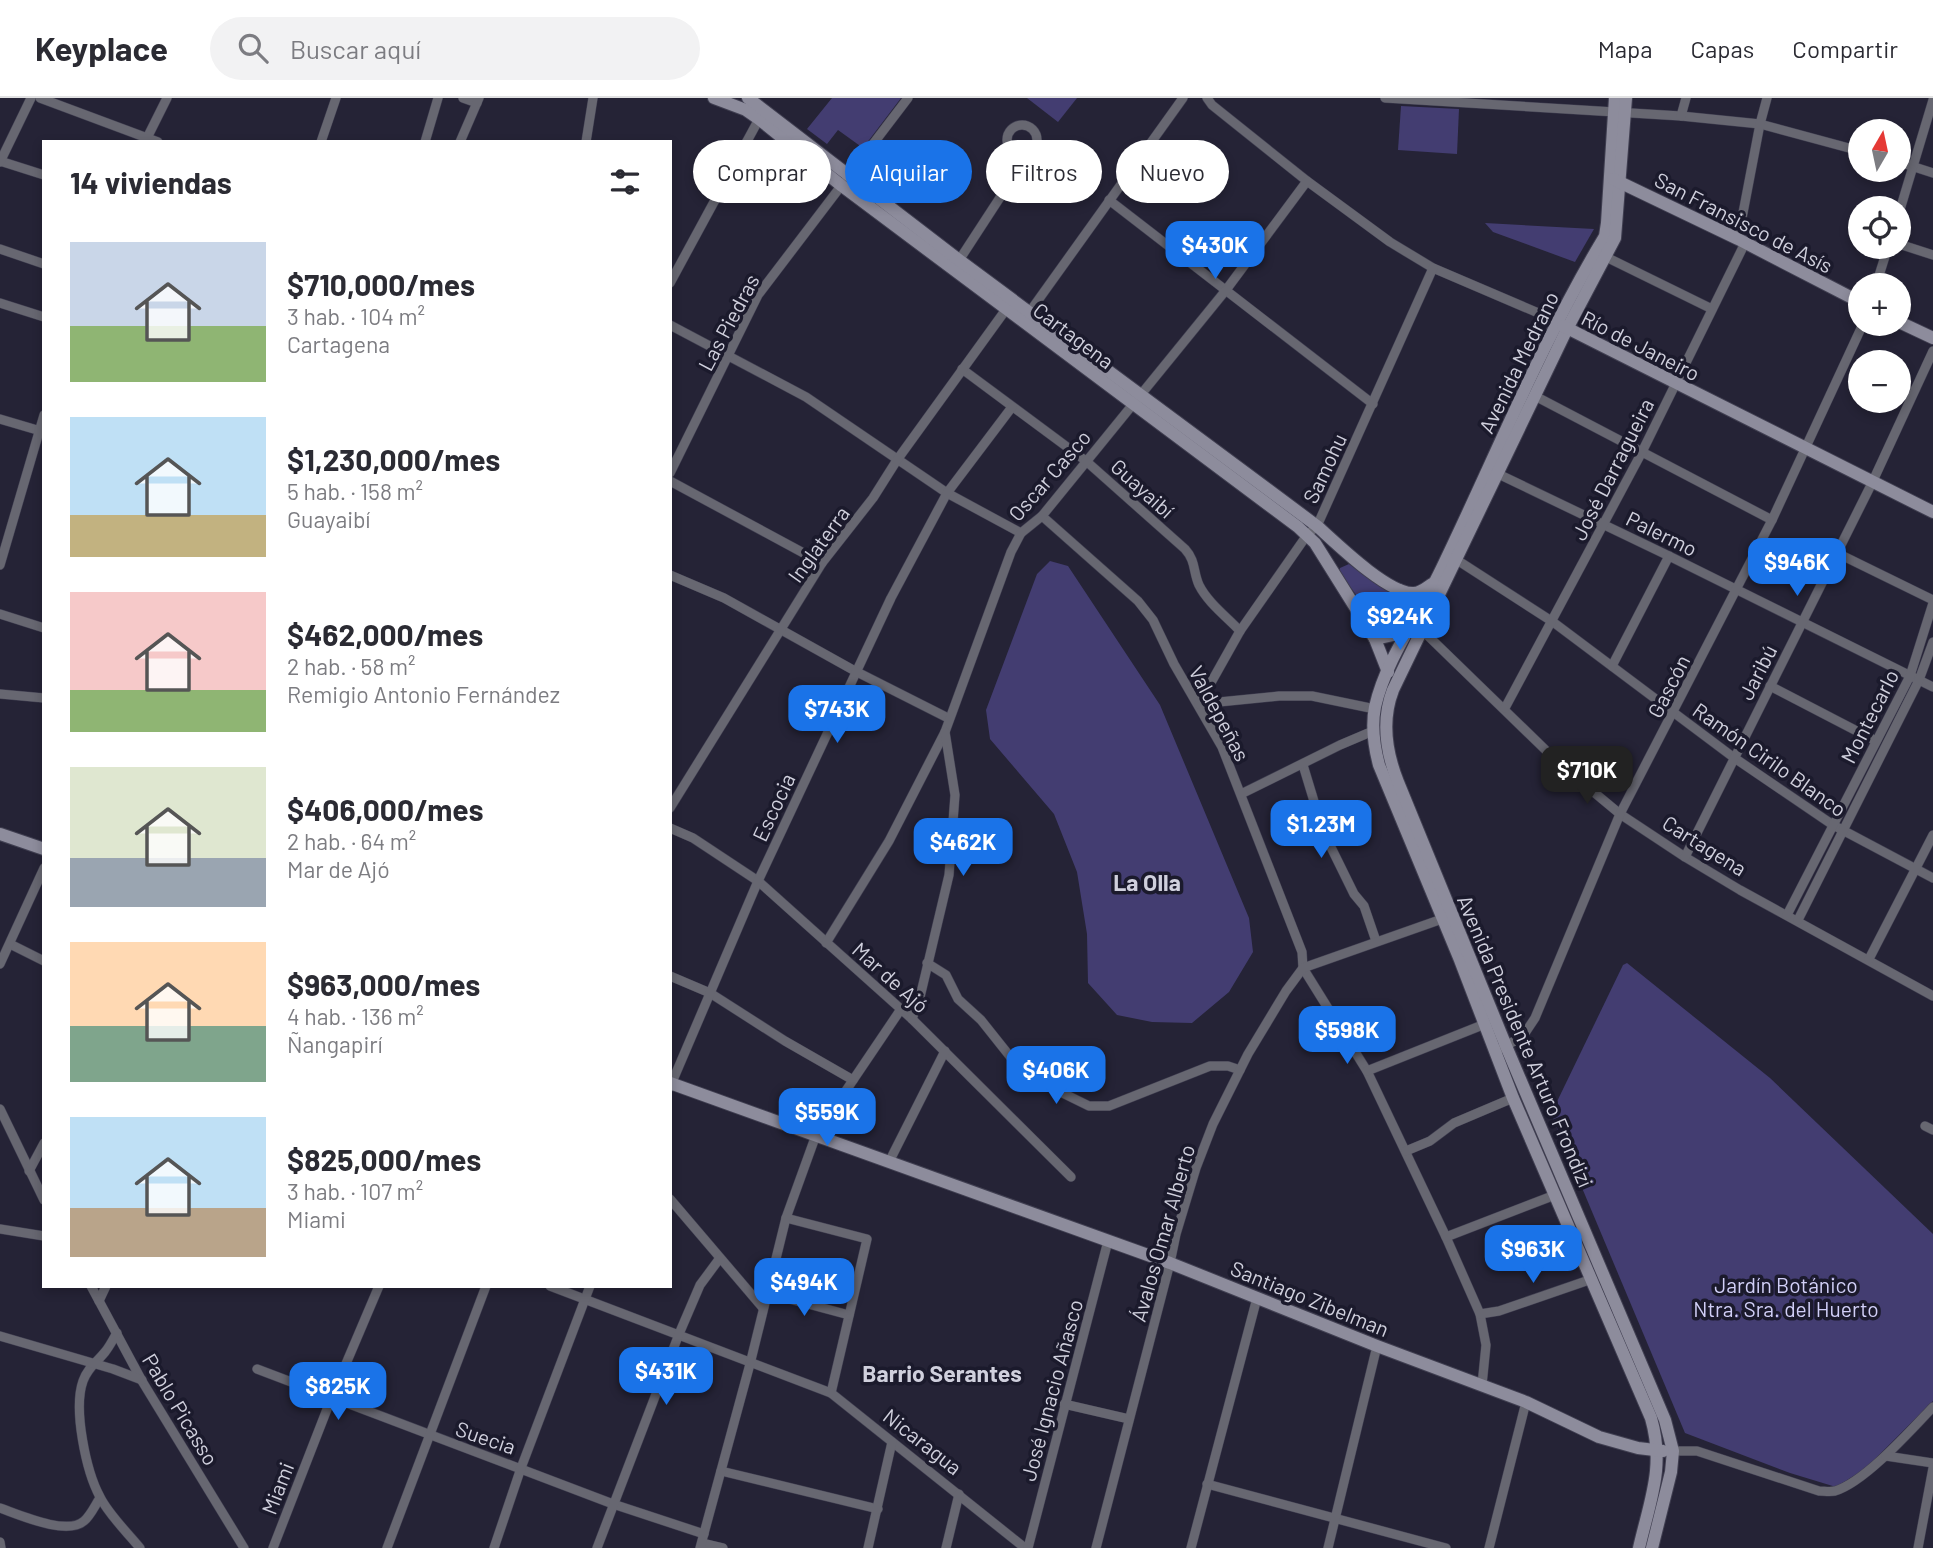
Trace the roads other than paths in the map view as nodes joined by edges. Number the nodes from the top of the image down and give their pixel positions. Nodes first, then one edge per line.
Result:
1 (31, 98) edge
2 (40, 98) edge
3 (167, 98) edge
4 (336, 98) edge
5 (438, 98) edge
6 (463, 98) edge
7 (593, 98) edge
8 (714, 98) edge
9 (908, 98) edge
10 (1183, 98) edge
11 (1207, 98) edge
12 (1385, 98) edge
13 (1615, 98) edge
14 (1626, 98) edge
15 (1686, 98) edge
16 (1767, 98) edge
17 (1412, 99) edge
18 (478, 100) edge
19 (1933, 100) edge
20 (749, 101) edge
21 (1619, 113) junction
22 (1681, 116) junction
23 (760, 119) junction
24 (1760, 124) junction
25 (146, 140) edge
26 (322, 140) edge
27 (426, 140) edge
28 (461, 140) edge
29 (586, 140) edge
30 (876, 140) edge
31 (1848, 148) edge
32 (0, 161) edge
33 (1913, 166) junction
34 (1933, 173) edge
35 (42, 174) edge
36 (1615, 179) junction
37 (1307, 181) junction
38 (845, 182) junction
39 (1904, 196) edge
40 (1109, 200) junction
41 (873, 203) edge
42 (996, 203) edge
43 (1742, 241) junction
44 (1911, 248) edge
45 (0, 249) edge
46 (1933, 255) edge
47 (1606, 257) junction
48 (42, 263) edge
49 (956, 265) junction
50 (1433, 268) junction
51 (672, 279) edge
52 (1226, 290) junction
53 (1848, 296) edge
54 (0, 303) edge
55 (1007, 308) junction
56 (1712, 309) junction
57 (42, 316) edge
58 (1026, 316) junction
59 (1562, 325) junction
60 (672, 326) edge
61 (1911, 328) edge
62 (1857, 336) edge
63 (1933, 338) edge
64 (1933, 351) edge
65 (729, 354) junction
66 (962, 369) junction
67 (1675, 384) junction
68 (1535, 396) junction
69 (1137, 400) junction
70 (1373, 404) junction
71 (1012, 407) junction
72 (0, 419) edge
73 (42, 431) edge
74 (1805, 449) junction
75 (1642, 452) junction
76 (897, 460) junction
77 (1086, 461) junction
78 (672, 469) edge
79 (1492, 471) junction
80 (672, 482) edge
81 (1872, 483) junction
82 (947, 494) junction
83 (1933, 512) edge
84 (1042, 516) junction
85 (1772, 520) junction
86 (1604, 524) junction
87 (1312, 531) junction
88 (1021, 533) junction
89 (1837, 553) junction
90 (1669, 556) junction
91 (1351, 557) junction
92 (1457, 560) junction
93 (822, 563) junction
94 (0, 565) edge
95 (1333, 574) junction
96 (672, 576) edge
97 (1435, 582) junction
98 (1399, 590) junction
99 (1736, 590) junction
100 (1933, 602) edge
101 (0, 614) edge
102 (1553, 622) junction
103 (1802, 622) junction
104 (1410, 625) junction
105 (42, 627) edge
106 (780, 631) junction
107 (1240, 631) junction
108 (1423, 631) junction
109 (1375, 639) junction
110 (1933, 642) edge
111 (1612, 666) junction
112 (855, 671) junction
113 (1388, 671) junction
114 (1909, 676) junction
115 (1919, 680) junction
116 (1770, 686) junction
117 (1933, 687) edge
118 (0, 694) edge
119 (42, 696) edge
120 (1199, 704) junction
121 (1505, 708) junction
122 (1375, 709) junction
123 (1674, 714) junction
124 (948, 718) junction
125 (1373, 731) junction
126 (945, 732) junction
127 (1876, 741) junction
128 (1733, 757) junction
129 (1303, 765) junction
130 (1241, 793) junction
131 (672, 805) edge
132 (1620, 814) junction
133 (1833, 825) junction
134 (672, 829) edge
135 (1843, 831) junction
136 (0, 834) edge
137 (1933, 835) edge
138 (42, 848) edge
139 (1685, 858) junction
140 (1916, 869) junction
141 (42, 872) edge
142 (1933, 878) edge
143 (758, 881) junction
144 (1787, 915) junction
145 (1442, 919) junction
146 (1798, 920) junction
147 (1376, 941) junction
148 (826, 943) junction
149 (10, 944) junction
150 (1869, 959) junction
151 (42, 960) edge
152 (927, 963) junction
153 (0, 964) edge
154 (1303, 968) junction
155 (672, 977) edge
156 (710, 993) junction
157 (1933, 996) edge
158 (901, 1009) junction
159 (912, 1018) junction
160 (1485, 1024) junction
161 (1500, 1048) junction
162 (945, 1051) junction
163 (1240, 1070) junction
164 (1367, 1071) junction
165 (853, 1080) junction
166 (672, 1082) edge
167 (672, 1084) edge
168 (1513, 1098) junction
169 (0, 1109) edge
170 (0, 1134) edge
171 (816, 1135) junction
172 (13, 1137) junction
173 (42, 1147) edge
174 (1406, 1152) junction
175 (889, 1163) junction
176 (30, 1171) junction
177 (1070, 1177) dead end
178 (1555, 1195) junction
179 (42, 1196) edge
180 (672, 1201) edge
181 (1567, 1205) junction
182 (786, 1218) junction
183 (0, 1229) edge
184 (42, 1236) edge
185 (1446, 1237) junction
186 (1108, 1241) junction
187 (720, 1258) junction
188 (1170, 1263) junction
189 (1592, 1279) junction
190 (92, 1288) edge
191 (105, 1288) edge
192 (378, 1288) edge
193 (485, 1288) edge
194 (555, 1288) edge
195 (589, 1288) edge
196 (766, 1293) junction
197 (1257, 1298) junction
198 (585, 1299) junction
199 (99, 1300) junction
200 (763, 1308) junction
201 (1479, 1314) junction
202 (849, 1315) junction
203 (117, 1334) junction
204 (679, 1334) junction
205 (0, 1336) edge
206 (1377, 1346) junction
207 (91, 1364) junction
208 (750, 1364) junction
209 (257, 1369) dead end
210 (142, 1381) junction
211 (1482, 1385) junction
212 (831, 1393) junction
213 (331, 1399) junction
214 (1526, 1402) junction
215 (1064, 1405) junction
216 (1933, 1407) edge
217 (1129, 1419) junction
218 (429, 1436) junction
219 (892, 1442) junction
220 (1658, 1451) junction
221 (1673, 1451) junction
222 (1886, 1456) junction
223 (1933, 1463) edge
224 (521, 1468) junction
225 (1933, 1468) edge
226 (722, 1471) junction
227 (1207, 1484) junction
228 (959, 1494) junction
229 (100, 1498) junction
230 (613, 1504) junction
231 (0, 1508) edge
232 (878, 1509) junction
233 (1335, 1519) junction
234 (0, 1542) edge
235 (702, 1542) edge
236 (1, 1548) edge
237 (140, 1548) edge
238 (244, 1548) edge
239 (273, 1548) edge
240 (387, 1548) edge
241 (494, 1548) edge
242 (597, 1548) edge
243 (723, 1548) edge
244 (868, 1548) edge
245 (946, 1548) edge
246 (1026, 1548) edge
247 (1096, 1548) edge
248 (1191, 1548) edge
249 (1328, 1548) edge
250 (1446, 1548) edge
251 (1489, 1548) edge
252 (1639, 1548) edge
253 (1652, 1548) edge
254 (1918, 1548) edge

1 - 32 street
2 - 25 street
3 - 25 street
4 - 26 street
5 - 27 street
6 - 18 street
7 - 29 street
8 - 20 main road, Cartagena
9 - 30 street, Las Piedras
10 - 40 street
11 - 37 street, Río de Janeiro
12 - 17 street
13 - 21 main road, Avenida Medrano
14 - 21 main road, Avenida Medrano
15 - 22 street
16 - 24 street, José Darragueira
17 - 21 street
18 - 28 street
19 - 33 street
20 - 23 main road, Cartagena
20 - 38 main road, Cartagena
21 - 22 street
21 - 36 main road, Avenida Medrano
22 - 24 street
23 - 38 main road, Cartagena
23 - 51 street
24 - 31 street
24 - 43 street, José Darragueira
32 - 35 street
33 - 34 street
33 - 39 street
36 - 43 main road, San Fransisco de Asís
36 - 47 main road, Avenida Medrano
36 - 59 main road, Avenida Medrano
37 - 50 street, Río de Janeiro
37 - 52 street, Oscar Casco
38 - 65 street, Las Piedras
40 - 52 street
40 - 58 street
41 - 49 main road, Cartagena
42 - 49 street
43 - 53 main road, San Fransisco de Asís
43 - 56 street, José Darragueira
44 - 46 street
45 - 48 street
47 - 56 street
47 - 59 main road, Avenida Medrano
49 - 55 main road, Cartagena
49 - 58 main road, Cartagena
50 - 59 street, Río de Janeiro
50 - 70 street, Samohu
52 - 69 street, Oscar Casco
52 - 70 street
54 - 57 street
55 - 58 main road, Cartagena
55 - 66 street, Inglaterra
56 - 67 street, José Darragueira
58 - 69 main road, Cartagena
59 - 67 main road, Río de Janeiro
59 - 68 main road, Avenida Medrano
59 - 79 main road, Avenida Medrano
60 - 65 street
61 - 63 main road
62 - 74 street, Gascón
64 - 81 street, Jaribú
65 - 76 street
65 - 78 street, Las Piedras
66 - 71 street, Guayaibí
66 - 76 street, Inglaterra
67 - 74 main road, Río de Janeiro
67 - 75 street, José Darragueira
68 - 75 street
68 - 79 main road, Avenida Medrano
69 - 77 street, Oscar Casco
69 - 87 main road, Cartagena
70 - 87 street, Samohu
71 - 77 street, Guayaibí
71 - 82 street, Escocia
72 - 73 street
73 - 94 street
74 - 81 main road, Río de Janeiro
74 - 85 street, Gascón
75 - 85 street
75 - 86 street, José Darragueira
76 - 82 street
76 - 93 street, Inglaterra
77 - 84 street, Oscar Casco
77 - 107 street, Guayaibí
79 - 86 street, Palermo
79 - 92 main road, Avenida Medrano
79 - 97 main road, Avenida Medrano
80 - 93 street
81 - 83 main road, Río de Janeiro
81 - 89 street, Jaribú
82 - 88 street
82 - 112 street, Escocia
84 - 88 street, Oscar Casco
84 - 120 street, Valdepeñas
85 - 99 street, Gascón
86 - 90 street, Palermo
86 - 102 street, José Darragueira
87 - 91 main road, Cartagena
87 - 95 main road, Cartagena
87 - 107 street, Samohu
88 - 124 street, Oscar Casco
89 - 100 street
89 - 103 street, Jaribú
90 - 99 street, Palermo
90 - 111 street
91 - 95 main road
91 - 98 main road, Cartagena
92 - 102 street, Ramón Cirilo Blanco
92 - 108 main road, Avenida Medrano
93 - 106 street, Inglaterra
95 - 109 main road, Cartagena
96 - 106 street
97 - 98 main road
97 - 104 main road, Avenida Medrano
98 - 104 main road
99 - 103 street, Palermo
99 - 123 street, Gascón
100 - 114 street, Montecarlo
101 - 105 street
102 - 111 street, Ramón Cirilo Blanco
102 - 121 street, José Darragueira
103 - 114 street, Palermo
103 - 116 street, Jaribú
104 - 108 main road
104 - 109 main road
104 - 113 main road, Avenida Presidente Arturo Frondizi
106 - 112 street
106 - 131 street, Inglaterra
107 - 120 street, Samohu
108 - 121 street, Cartagena
108 - 161 main road, Avenida Presidente Arturo Frondizi
109 - 113 main road, Cartagena
110 - 115 street, Montecarlo
111 - 123 street, Ramón Cirilo Blanco
112 - 124 street
112 - 143 street, Escocia
113 - 122 main road, Avenida Presidente Arturo Frondizi
114 - 115 street, Palermo
114 - 127 street, Montecarlo
115 - 117 street, Palermo
115 - 135 street, Montecarlo
116 - 127 street
116 - 128 street, Jaribú
118 - 119 street
120 - 122 street
120 - 130 street, Valdepeñas
121 - 132 street, Cartagena
122 - 125 main road, Avenida Presidente Arturo Frondizi
123 - 128 street, Ramón Cirilo Blanco
123 - 132 street, Gascón
124 - 126 street, Oscar Casco
125 - 129 street
125 - 145 main road, Avenida Presidente Arturo Frondizi
126 - 148 street, Oscar Casco
126 - 152 street
127 - 133 street, Montecarlo
128 - 133 street, Ramón Cirilo Blanco
128 - 139 street, Jaribú
129 - 130 street
129 - 147 street
130 - 154 street, Valdepeñas
132 - 139 street, Cartagena
132 - 161 street, Gascón
133 - 135 street, Ramón Cirilo Blanco
133 - 144 street, Montecarlo
134 - 143 street, Mar de Ajó
135 - 140 street, Ramón Cirilo Blanco
135 - 146 street, Montecarlo
136 - 138 main road
137 - 140 street
139 - 144 street, Cartagena
140 - 142 street, Ramón Cirilo Blanco
140 - 150 street
141 - 149 street
143 - 148 street, Mar de Ajó
143 - 156 street, Escocia
144 - 146 street, Cartagena
145 - 147 street
145 - 160 main road, Avenida Presidente Arturo Frondizi
146 - 150 street, Cartagena
147 - 154 street
148 - 158 street, Mar de Ajó
149 - 151 street
149 - 153 street
150 - 157 street, Cartagena
152 - 159 street
152 - 163 street
154 - 163 street, Ávalos Omar Alberto
154 - 164 street, Valdepeñas
155 - 156 street
156 - 165 street
156 - 166 street, Escocia
158 - 159 street, Mar de Ajó
158 - 165 street
159 - 162 street, Mar de Ajó
160 - 161 main road, Avenida Presidente Arturo Frondizi
160 - 164 street
161 - 168 main road, Avenida Presidente Arturo Frondizi
161 - 181 main road, Avenida Presidente Arturo Frondizi
162 - 175 street
162 - 177 street, Mar de Ajó
163 - 188 street, Ávalos Omar Alberto
164 - 174 street, Valdepeñas
165 - 171 street
167 - 171 main road, Santiago Zibelman
168 - 174 street
168 - 178 main road, Avenida Presidente Arturo Frondizi
169 - 172 street
170 - 172 street
171 - 175 main road, Santiago Zibelman
171 - 182 street
172 - 176 street
173 - 176 street
174 - 185 street, Valdepeñas
175 - 186 main road, Santiago Zibelman
176 - 179 street
178 - 181 main road, Avenida Presidente Arturo Frondizi
178 - 185 street
180 - 187 street
181 - 189 main road, Avenida Presidente Arturo Frondizi
181 - 221 main road, Avenida Presidente Arturo Frondizi
182 - 196 street
182 - 202 street
183 - 184 street
185 - 201 street, Valdepeñas
186 - 188 main road, Santiago Zibelman
186 - 215 street, José Ignacio Añasco
187 - 200 street
187 - 204 street
188 - 197 main road, Santiago Zibelman
188 - 217 street, Ávalos Omar Alberto
189 - 201 street
189 - 220 main road, Avenida Presidente Arturo Frondizi
190 - 199 street, Pablo Picasso
191 - 199 street
192 - 213 street, Miami
193 - 218 street
194 - 198 street, Nicaragua
195 - 198 street
196 - 200 street
196 - 202 street
197 - 206 main road, Santiago Zibelman
197 - 227 street
198 - 204 street, Nicaragua
198 - 224 street
199 - 203 street, Pablo Picasso
200 - 208 street
201 - 211 street, Valdepeñas
202 - 212 street
203 - 207 street
203 - 210 street, Pablo Picasso
204 - 208 street, Nicaragua
204 - 230 street
205 - 207 street
206 - 211 main road, Santiago Zibelman
206 - 233 street
207 - 210 street
207 - 229 street
208 - 212 street, Nicaragua
208 - 226 street
209 - 213 street, Suecia
210 - 238 street, Pablo Picasso
211 - 214 main road, Santiago Zibelman
212 - 219 street, Nicaragua
213 - 218 street, Suecia
213 - 239 street, Miami
214 - 220 main road, Santiago Zibelman
214 - 251 street
215 - 217 street
215 - 246 street, José Ignacio Añasco
216 - 222 street
217 - 247 street, Ávalos Omar Alberto
218 - 224 street, Suecia
218 - 240 street
219 - 228 street, Nicaragua
219 - 232 street
220 - 221 main road, Santiago Zibelman
220 - 252 main road, Avenida Presidente Arturo Frondizi
221 - 222 street, Santiago Zibelman
221 - 253 main road, Avenida Presidente Arturo Frondizi
222 - 223 street
224 - 230 street, Suecia
224 - 241 street
225 - 254 street
226 - 232 street
226 - 235 street
227 - 233 street
227 - 248 street
228 - 245 street
228 - 246 street, Nicaragua
229 - 231 street
229 - 237 street
230 - 235 street, Suecia
230 - 242 street
232 - 244 street
233 - 249 street
233 - 250 street
234 - 236 street
235 - 243 street, Suecia

